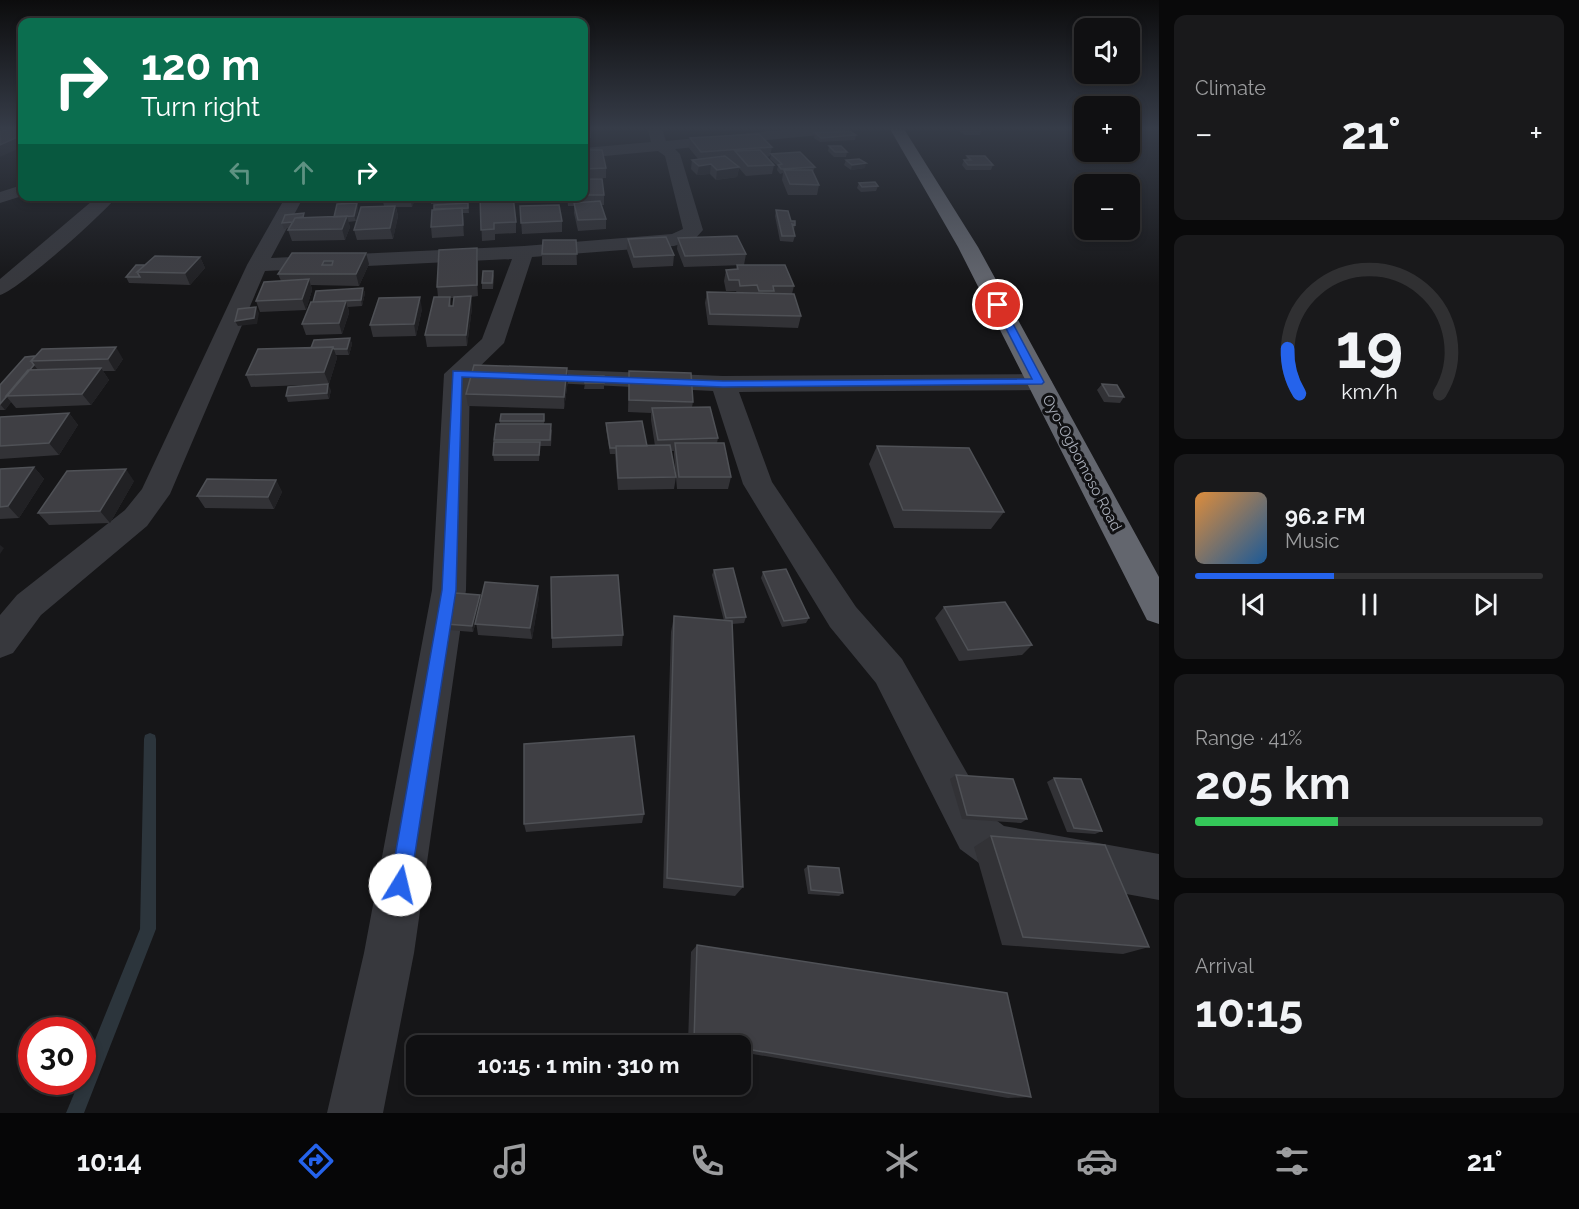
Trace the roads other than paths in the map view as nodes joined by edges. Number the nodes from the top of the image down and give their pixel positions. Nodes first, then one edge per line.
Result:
1 (679, 181) edge
2 (928, 181) edge
3 (18, 191) edge
4 (18, 191) edge
5 (0, 193) edge
6 (0, 198) edge
7 (103, 201) edge
8 (292, 201) edge
9 (524, 252) junction
10 (257, 265) junction
11 (0, 288) edge
12 (484, 375) junction
13 (1039, 382) junction
14 (723, 384) junction
15 (1159, 610) edge
16 (0, 642) edge
17 (1159, 877) edge
18 (355, 1113) edge

1 - 9 street
2 - 13 highway, Oyo-Ogbomoso Road
3 - 6 street
4 - 5 street
7 - 11 street
8 - 10 street
9 - 10 street
9 - 12 street
10 - 16 street
12 - 14 street
12 - 18 street
13 - 14 street
13 - 15 highway, Oyo-Ogbomoso Road
14 - 17 street

